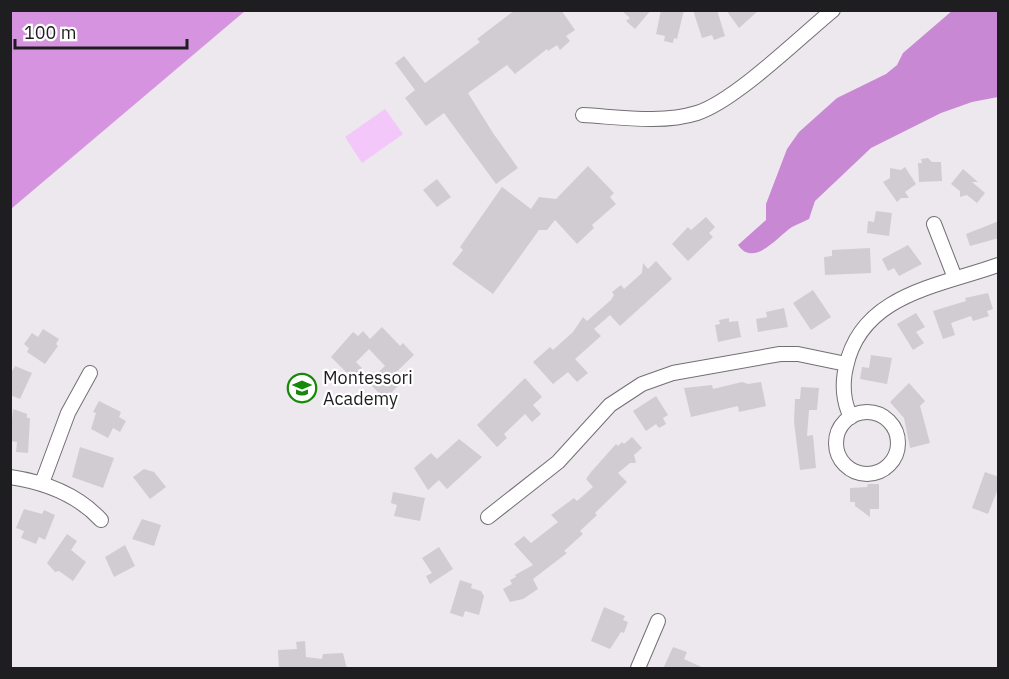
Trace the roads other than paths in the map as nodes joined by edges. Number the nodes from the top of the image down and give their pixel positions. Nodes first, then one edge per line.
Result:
1 (833, 10) edge
2 (583, 115) dead end
3 (934, 224) dead end
4 (999, 265) edge
5 (955, 278) junction
6 (846, 364) junction
7 (90, 373) dead end
8 (851, 417) junction
9 (10, 477) edge
10 (42, 483) junction
11 (488, 517) dead end
12 (101, 520) dead end
13 (658, 621) dead end
14 (638, 669) edge

1 - 2 street
3 - 5 street
4 - 5 street
5 - 6 street
6 - 8 street
6 - 11 street
7 - 10 street
8 - 8 street
9 - 10 street
10 - 12 street
13 - 14 street

